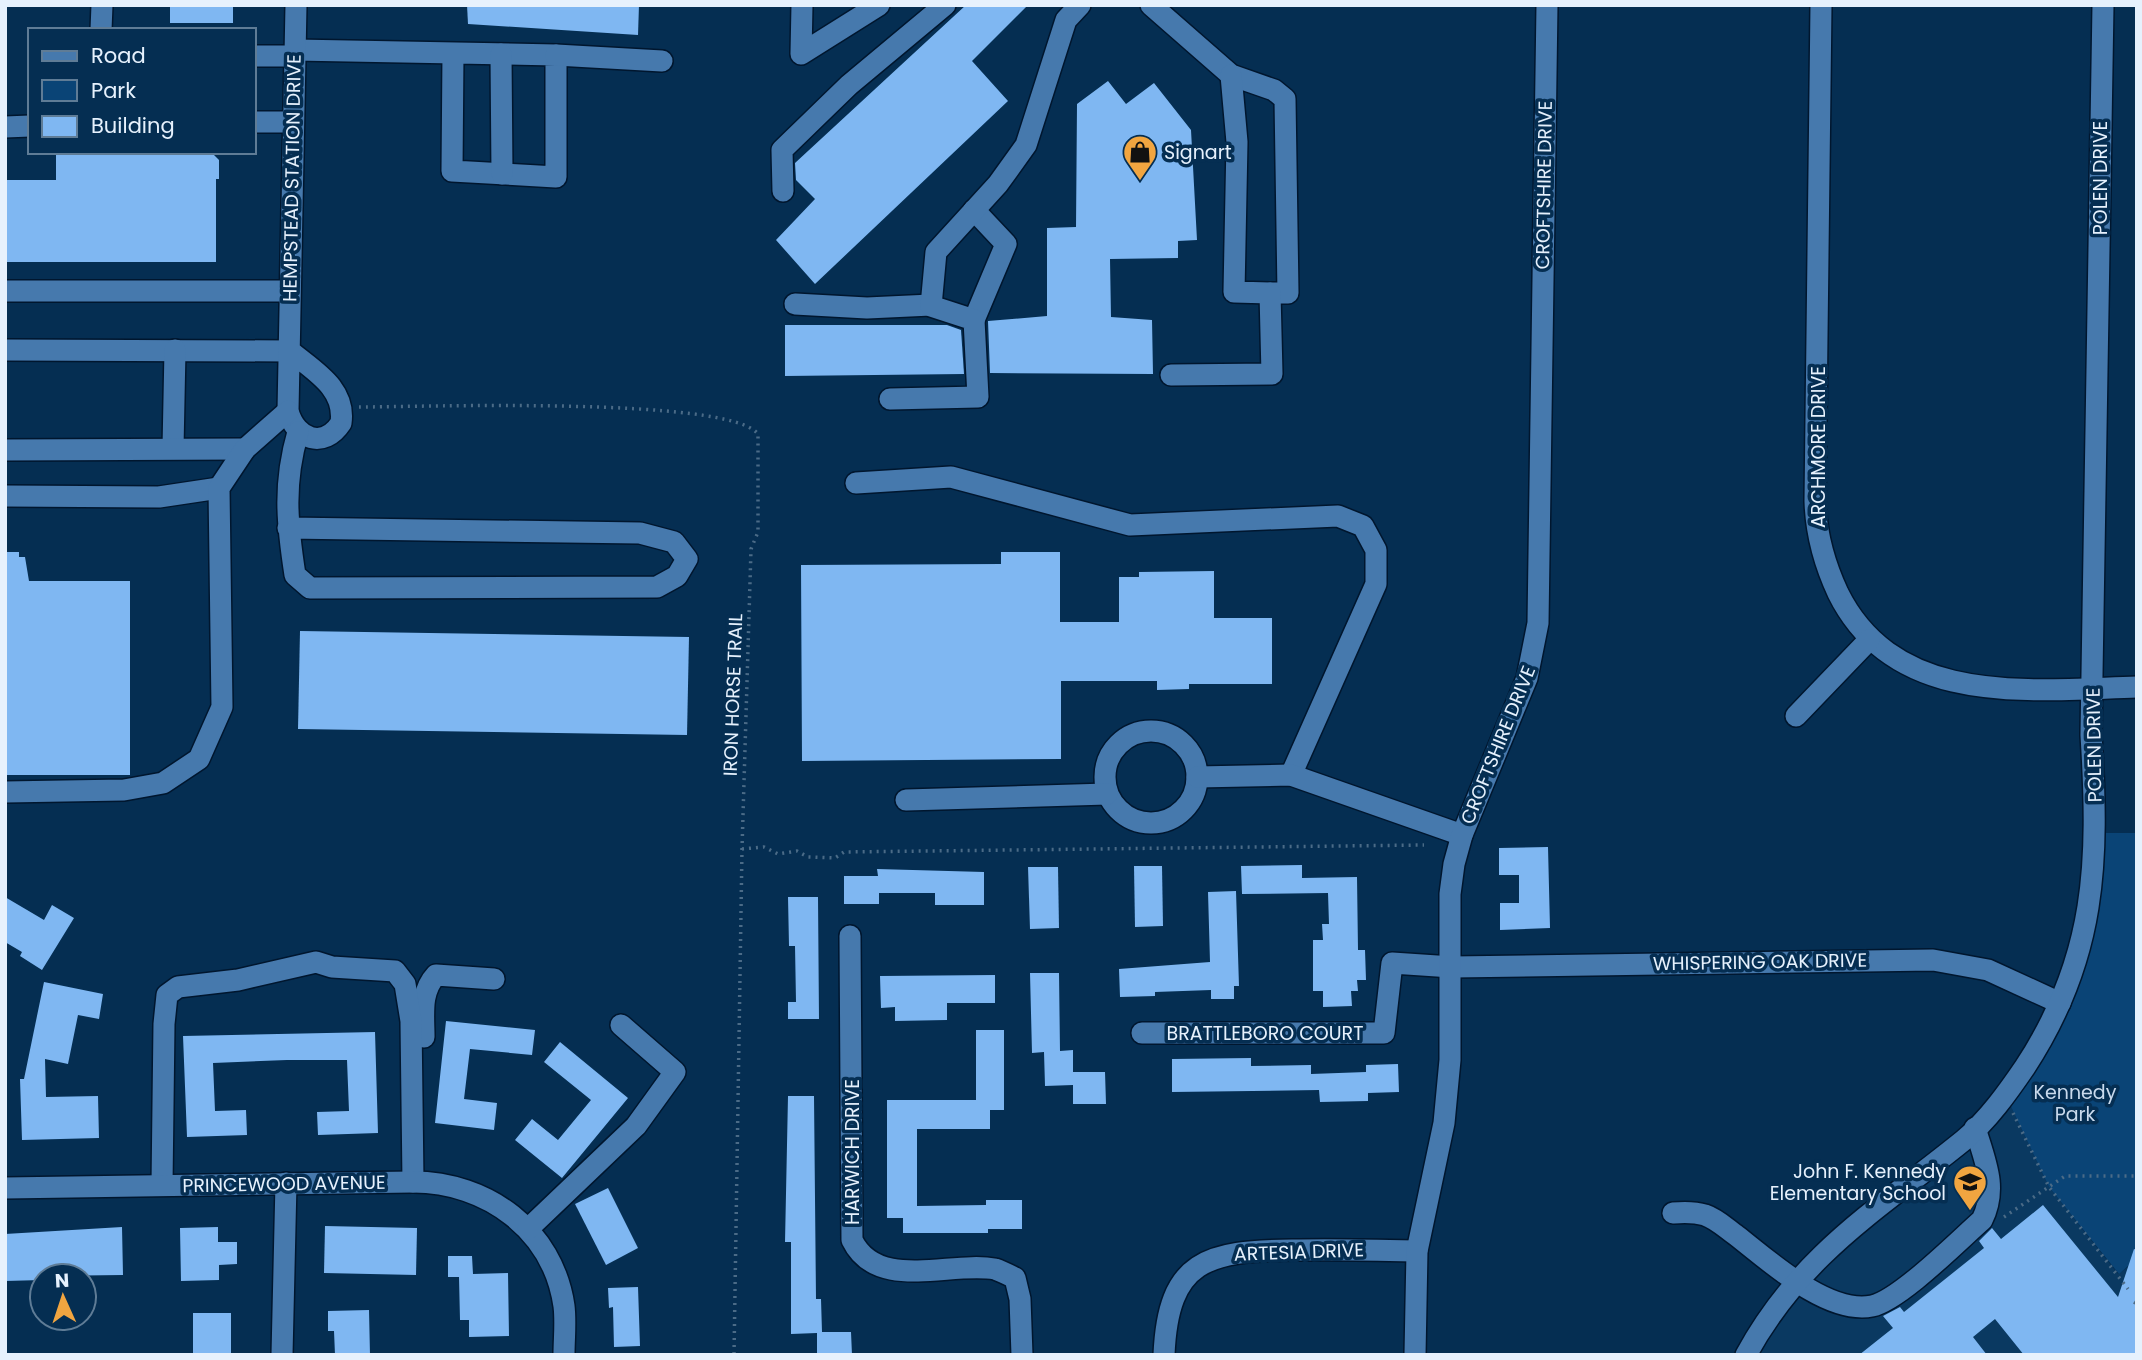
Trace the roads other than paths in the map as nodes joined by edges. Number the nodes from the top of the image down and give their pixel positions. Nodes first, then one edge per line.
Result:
1 (102, 5) edge
2 (296, 5) edge
3 (802, 5) edge
4 (879, 5) edge
5 (945, 5) edge
6 (1080, 5) edge
7 (1151, 5) edge
8 (1547, 5) edge
9 (1821, 5) edge
10 (2103, 5) edge
11 (101, 28) edge
12 (295, 53) junction
13 (453, 53) junction
14 (501, 54) junction
15 (556, 55) junction
16 (256, 56) edge
17 (662, 61) dead end
18 (1231, 75) junction
19 (256, 122) edge
20 (293, 122) junction
21 (28, 125) edge
22 (5, 127) edge
23 (502, 174) junction
24 (783, 191) dead end
25 (974, 210) junction
26 (5, 290) edge
27 (289, 291) junction
28 (1279, 293) junction
29 (795, 304) dead end
30 (931, 305) junction
31 (974, 320) junction
32 (175, 350) junction
33 (5, 351) edge
34 (290, 351) junction
35 (1171, 375) dead end
36 (890, 399) dead end
37 (288, 411) junction
38 (298, 432) junction
39 (173, 448) junction
40 (244, 449) junction
41 (5, 450) edge
42 (856, 483) dead end
43 (219, 488) junction
44 (5, 496) edge
45 (288, 528) junction
46 (1869, 640) junction
47 (2137, 687) edge
48 (2093, 688) junction
49 (1796, 716) dead end
50 (1291, 775) junction
51 (1197, 777) junction
52 (5, 792) edge
53 (1107, 794) junction
54 (906, 800) dead end
55 (1462, 835) junction
56 (850, 936) dead end
57 (1452, 967) junction
58 (494, 979) dead end
59 (2060, 1003) junction
60 (621, 1025) dead end
61 (1142, 1033) dead end
62 (1975, 1128) junction
63 (419, 1182) junction
64 (285, 1183) junction
65 (162, 1185) junction
66 (5, 1188) edge
67 (1673, 1213) dead end
68 (528, 1229) junction
69 (1417, 1251) junction
70 (1797, 1282) junction
71 (282, 1355) edge
72 (564, 1355) edge
73 (1022, 1355) edge
74 (1164, 1355) edge
75 (1416, 1355) edge
76 (1746, 1355) edge

1 - 11 street
2 - 12 street, HEMPSTEAD STATION DRIVE
3 - 4 street
5 - 24 street
6 - 25 street
7 - 18 street
8 - 55 street, CROFTSHIRE DRIVE
9 - 46 street, ARCHMORE DRIVE
10 - 48 street, POLEN DRIVE
12 - 13 street
12 - 16 street
12 - 20 street, HEMPSTEAD STATION DRIVE
13 - 14 street
13 - 23 street
14 - 15 street
14 - 23 street
15 - 17 street
15 - 23 street
18 - 28 street
18 - 28 street
19 - 20 street
20 - 27 street, HEMPSTEAD STATION DRIVE
21 - 22 street
25 - 30 street
25 - 31 street
26 - 27 street
27 - 34 street, HEMPSTEAD STATION DRIVE
28 - 35 street
29 - 30 street
30 - 31 street
31 - 36 street
32 - 33 street
32 - 34 street
32 - 39 street
34 - 37 street, HEMPSTEAD STATION DRIVE
34 - 38 street
37 - 38 street, HEMPSTEAD STATION DRIVE
37 - 40 street
38 - 45 street
39 - 40 street
39 - 41 street
40 - 43 street
42 - 50 street
43 - 44 street
43 - 52 street
45 - 45 street
46 - 48 street, ARCHMORE DRIVE
46 - 49 street
47 - 48 street, ARCHMORE DRIVE
48 - 59 street, POLEN DRIVE
50 - 51 street
50 - 55 street
51 - 53 street
51 - 53 street
53 - 54 street
55 - 57 street, CROFTSHIRE DRIVE
56 - 73 street, HARWICH DRIVE
57 - 59 street, WHISPERING OAK DRIVE
57 - 61 street, BRATTLEBORO COURT
57 - 69 street, CROFTSHIRE DRIVE
58 - 63 street
59 - 62 street, POLEN DRIVE
60 - 68 street
62 - 70 street, POLEN DRIVE
62 - 70 street
63 - 64 street, PRINCEWOOD AVENUE
63 - 65 street
63 - 68 street, PRINCEWOOD AVENUE
64 - 65 street, PRINCEWOOD AVENUE
64 - 71 street
65 - 66 street, PRINCEWOOD AVENUE
67 - 70 street
68 - 72 street, PRINCEWOOD AVENUE
69 - 74 street, ARTESIA DRIVE
69 - 75 street, CROFTSHIRE DRIVE
70 - 76 street, POLEN DRIVE

